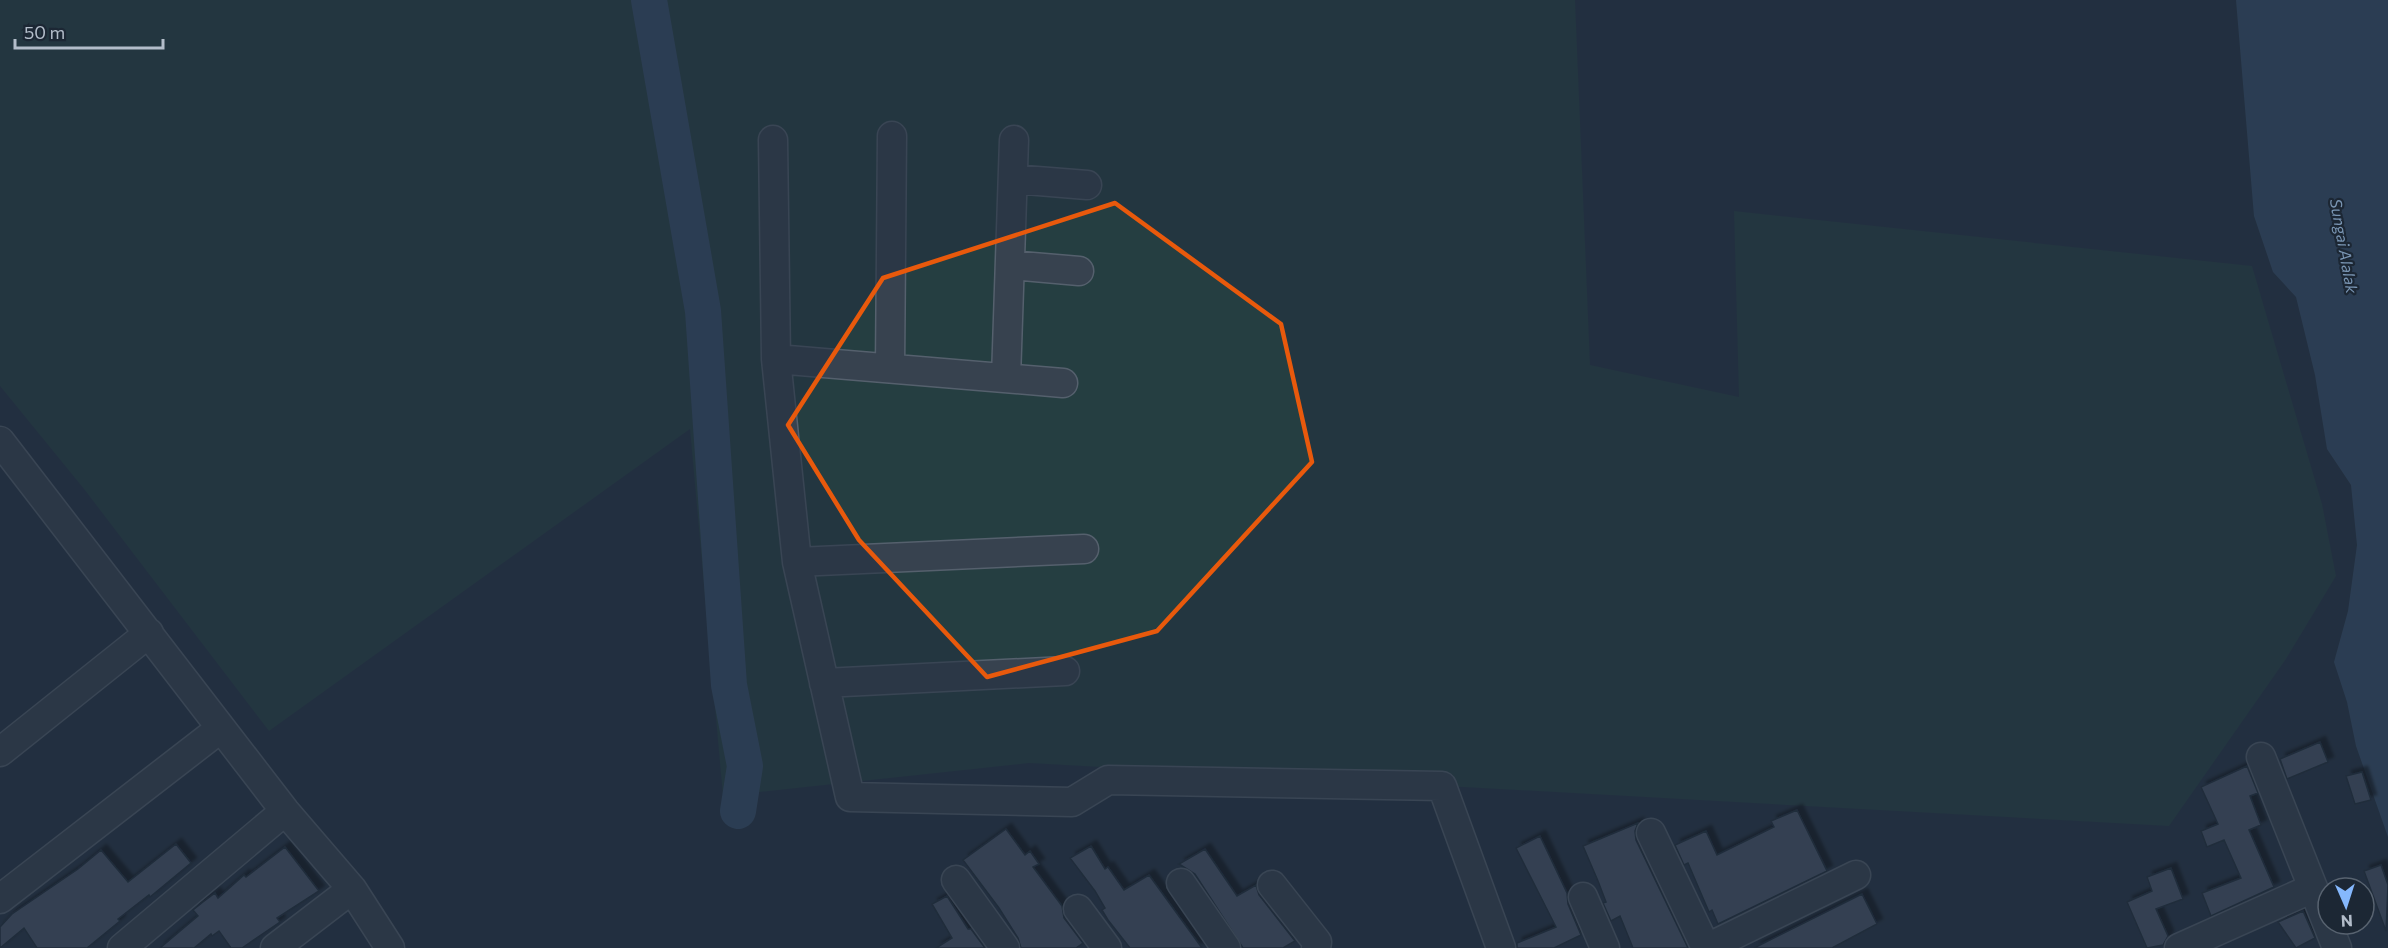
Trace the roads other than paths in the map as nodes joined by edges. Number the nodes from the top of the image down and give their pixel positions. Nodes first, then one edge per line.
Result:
1 (892, 136) dead end
2 (773, 140) dead end
3 (1014, 140) dead end
4 (1013, 179) junction
5 (1087, 185) dead end
6 (1010, 265) junction
7 (1079, 271) dead end
8 (776, 359) junction
9 (890, 368) junction
10 (1006, 378) junction
11 (1062, 383) dead end
12 (0, 441) edge
13 (1084, 549) dead end
14 (797, 562) junction
15 (149, 633) junction
16 (1065, 671) dead end
17 (824, 683) junction
18 (221, 728) junction
19 (0, 752) edge
20 (2261, 757) dead end
21 (285, 811) junction
22 (1651, 833) dead end
23 (1856, 875) dead end
24 (956, 880) dead end
25 (1181, 883) dead end
26 (1272, 885) dead end
27 (2313, 888) junction
28 (352, 889) junction
29 (1583, 897) dead end
30 (0, 899) edge
31 (1078, 909) dead end
32 (122, 948) edge
33 (275, 948) edge
34 (390, 948) edge
35 (1005, 948) edge
36 (1107, 948) edge
37 (1227, 948) edge
38 (1316, 948) edge
39 (1501, 948) edge
40 (1605, 948) edge
41 (1707, 948) edge
42 (2179, 948) edge
43 (2337, 948) edge

1 - 9 street
2 - 8 street
3 - 4 street
4 - 5 street
4 - 6 street
6 - 7 street
6 - 10 street
8 - 9 street
8 - 14 street
9 - 10 street
10 - 11 street
12 - 15 street
13 - 14 street
14 - 17 street
15 - 18 street
15 - 19 street
16 - 17 street
17 - 39 street
18 - 21 street
18 - 30 street
20 - 27 street
21 - 28 street
21 - 32 street
22 - 41 street
23 - 41 street
24 - 35 street
25 - 37 street
26 - 38 street
27 - 42 street
27 - 43 street
28 - 33 street
28 - 34 street
29 - 40 street
31 - 36 street

